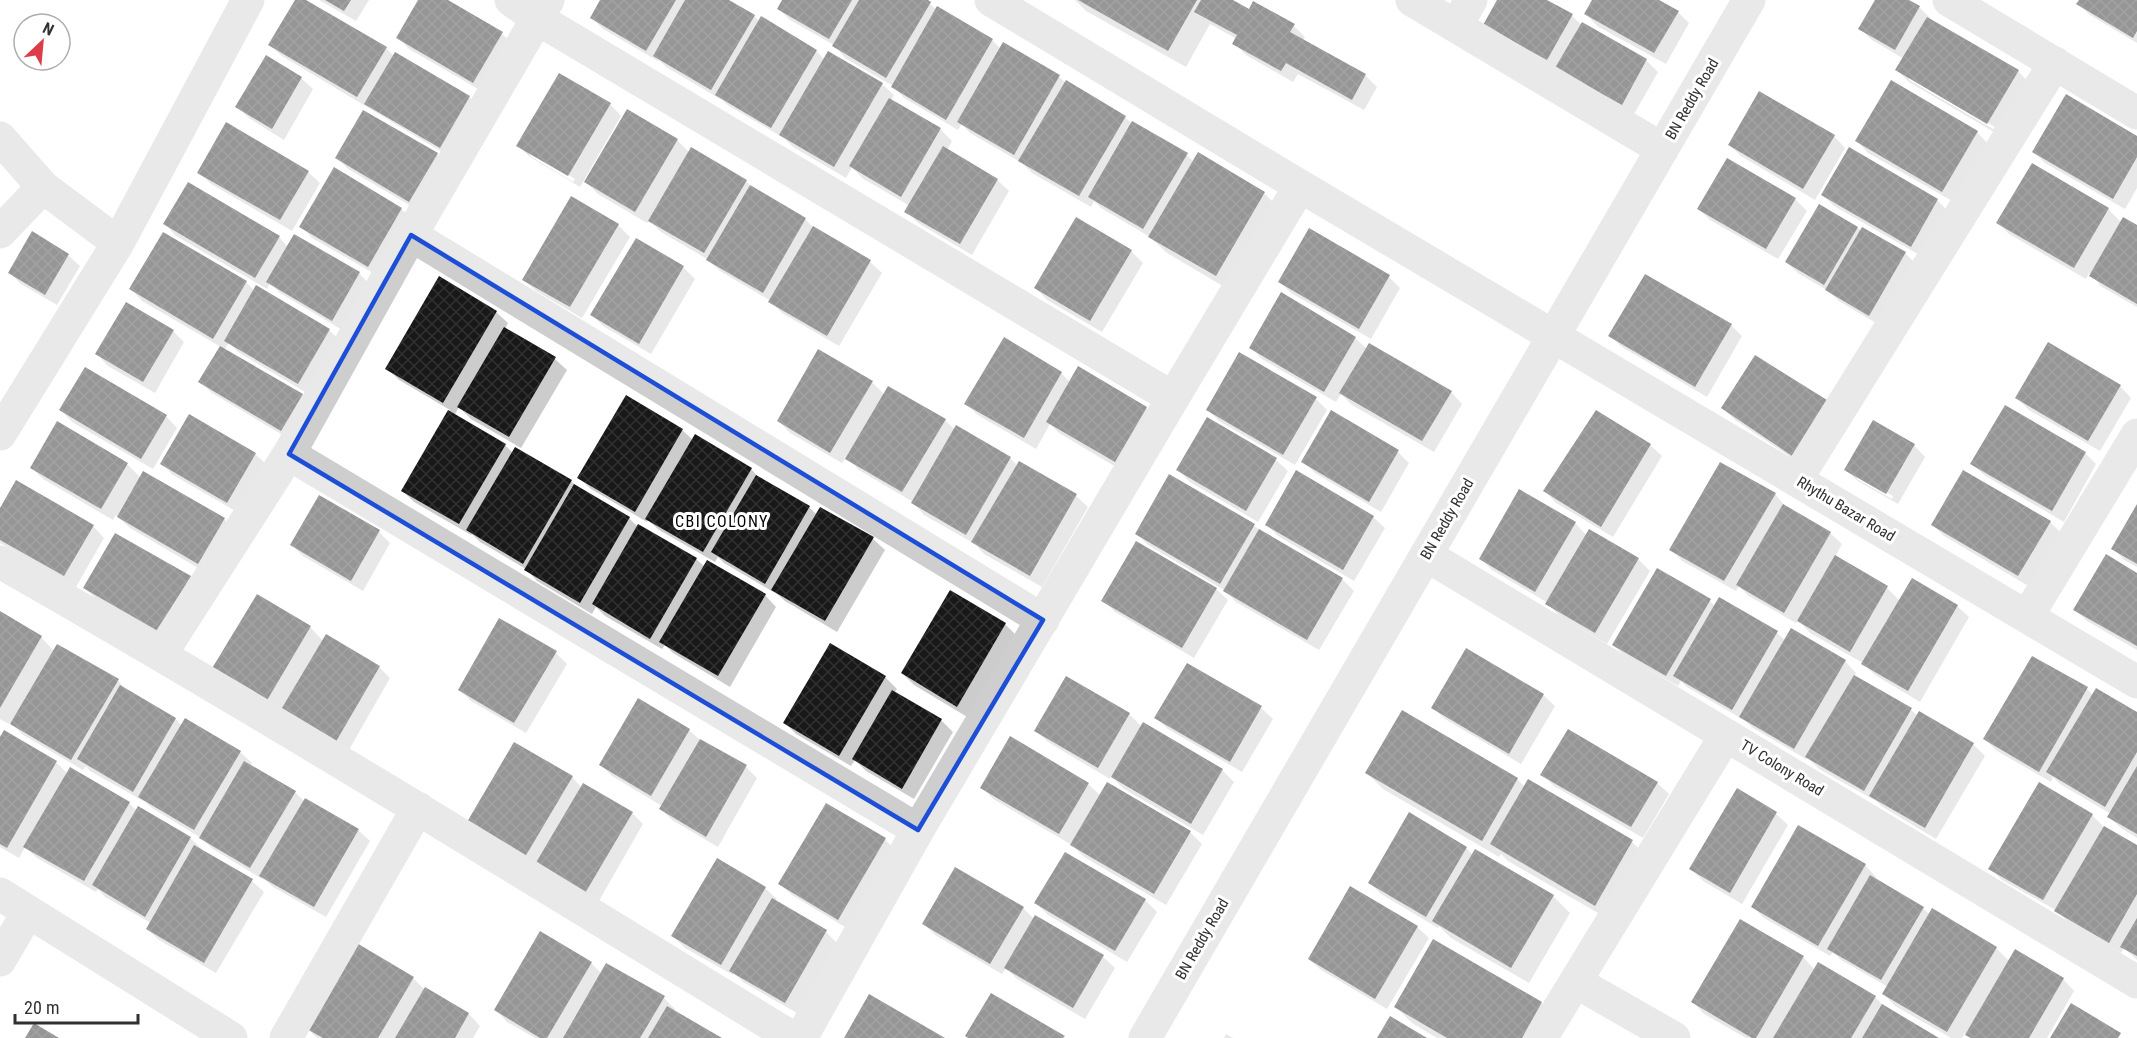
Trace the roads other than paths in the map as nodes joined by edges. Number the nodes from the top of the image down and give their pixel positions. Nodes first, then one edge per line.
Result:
1 (248, 0) edge
2 (511, 0) edge
3 (992, 0) edge
4 (1412, 0) edge
5 (1749, 0) edge
6 (1949, 0) edge
7 (543, 9) edge
8 (1463, 13) edge
9 (2055, 63) junction
10 (2137, 113) edge
11 (0, 138) edge
12 (1662, 149) junction
13 (1300, 186) junction
14 (43, 187) junction
15 (0, 232) edge
16 (411, 235) junction
17 (118, 243) junction
18 (1554, 336) junction
19 (1173, 398) junction
20 (0, 434) edge
21 (2137, 435) edge
22 (289, 454) junction
23 (1797, 480) junction
24 (1426, 555) junction
25 (0, 562) edge
26 (2028, 617) junction
27 (1043, 620) junction
28 (161, 654) junction
29 (2137, 682) edge
30 (1726, 735) junction
31 (418, 808) junction
32 (918, 830) junction
33 (0, 894) edge
34 (28, 912) junction
35 (0, 960) edge
36 (1576, 982) junction
37 (2137, 982) edge
38 (231, 1038) edge
39 (286, 1038) edge
40 (793, 1038) edge
41 (801, 1038) edge
42 (1145, 1038) edge
43 (1542, 1038) edge
44 (1674, 1038) edge

1 - 17 street
2 - 7 street
3 - 13 street, Rhythu Bazar Road
4 - 8 street
5 - 12 street, BN Reddy Road
6 - 9 street
7 - 16 street
7 - 19 street
8 - 12 street
9 - 10 street
9 - 23 street
11 - 14 street
12 - 18 street, BN Reddy Road
13 - 18 street, Rhythu Bazar Road
13 - 19 street
14 - 15 street
14 - 17 street
16 - 22 street
16 - 27 street
17 - 20 street
18 - 23 street, Rhythu Bazar Road
18 - 24 street, BN Reddy Road
19 - 27 street
21 - 26 street
22 - 28 street
22 - 32 street
23 - 26 street, Rhythu Bazar Road
24 - 30 street, TV Colony Road
24 - 42 street, BN Reddy Road
25 - 28 street
26 - 29 street, Rhythu Bazar Road
27 - 32 street
28 - 31 street
30 - 36 street
30 - 37 street, TV Colony Road
31 - 39 street
31 - 40 street
32 - 41 street
33 - 34 street
34 - 35 street
34 - 38 street
36 - 43 street
36 - 44 street

